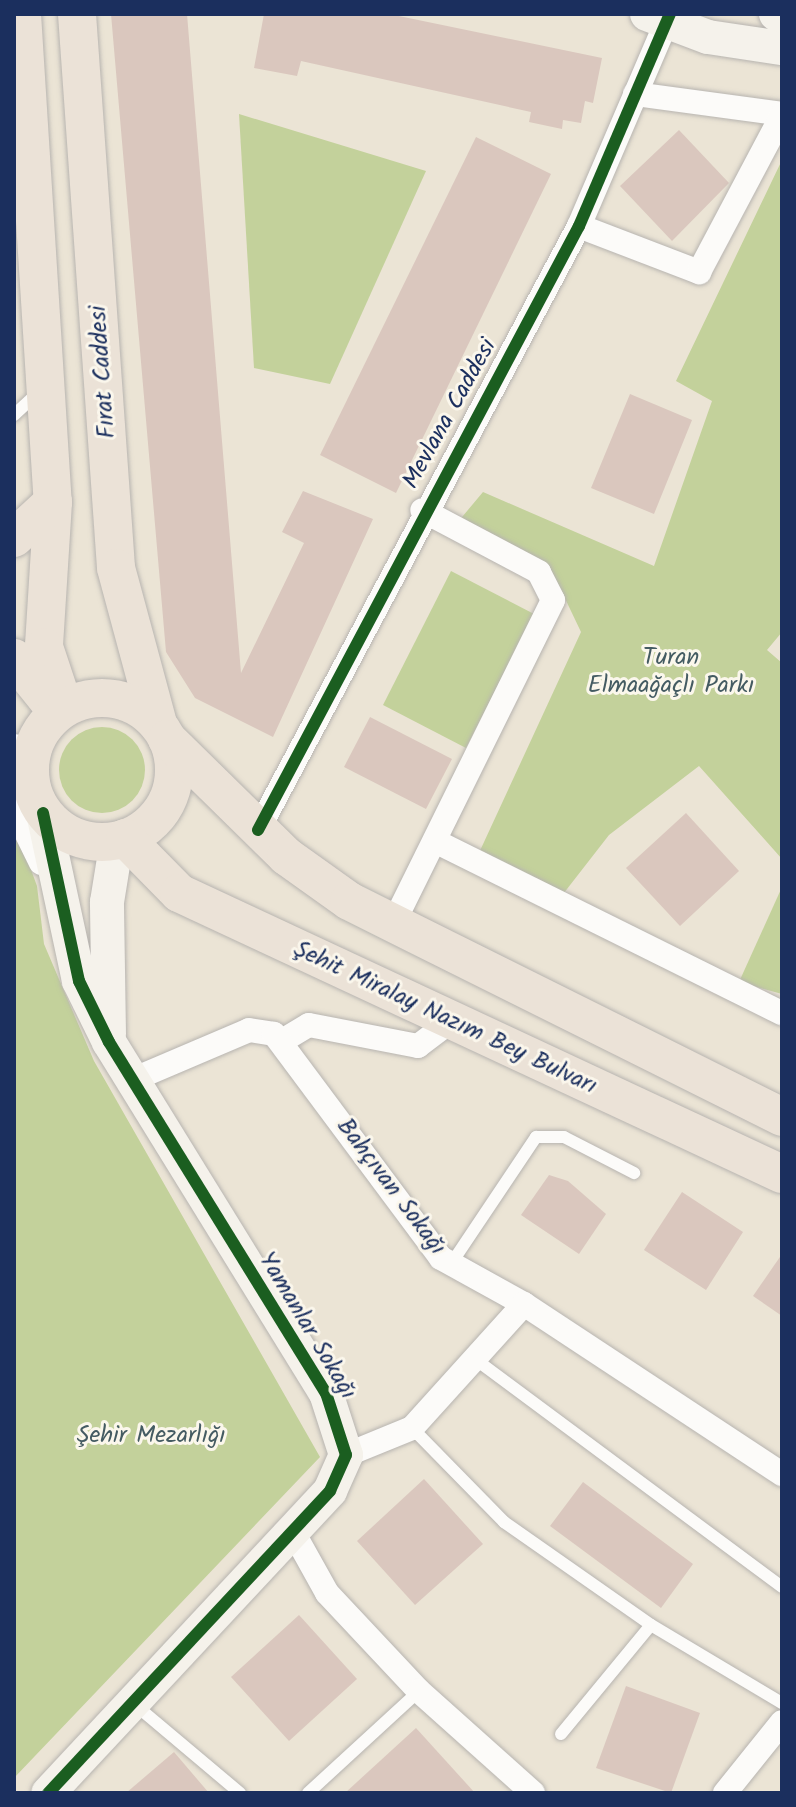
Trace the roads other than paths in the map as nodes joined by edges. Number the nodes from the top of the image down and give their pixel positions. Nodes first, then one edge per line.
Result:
1 (77, 14) edge
2 (776, 14) edge
3 (19, 15) edge
4 (666, 15) edge
5 (782, 15) edge
6 (782, 48) edge
7 (635, 94) junction
8 (782, 114) edge
9 (579, 226) junction
10 (46, 389) junction
11 (14, 415) edge
12 (53, 502) junction
13 (422, 510) junction
14 (14, 538) edge
15 (14, 658) edge
16 (60, 710) junction
17 (162, 731) junction
18 (23, 746) edge
19 (29, 810) edge
20 (258, 830) junction
21 (121, 839) junction
22 (435, 841) junction
23 (393, 924) junction
24 (782, 1013) edge
25 (451, 1021) junction
26 (282, 1041) junction
27 (109, 1042) junction
28 (132, 1080) junction
29 (782, 1117) edge
30 (634, 1173) dead end
31 (782, 1174) edge
32 (451, 1264) junction
33 (524, 1304) junction
34 (475, 1359) junction
35 (412, 1428) junction
36 (346, 1455) junction
37 (782, 1474) edge
38 (292, 1530) junction
39 (782, 1587) edge
40 (651, 1625) junction
41 (419, 1691) junction
42 (131, 1700) junction
43 (782, 1703) edge
44 (782, 1722) edge
45 (561, 1734) dead end
46 (525, 1791) edge
47 (48, 1793) edge
48 (240, 1793) edge
49 (308, 1793) edge
50 (725, 1793) edge

1 - 17 main road, Fırat Caddesi
2 - 5 street
3 - 10 main road
4 - 6 street
4 - 7 street, Mevlana Caddesi
7 - 8 street
7 - 9 street, Mevlana Caddesi
8 - 9 street
9 - 13 street, Mevlana Caddesi
10 - 11 lane
10 - 12 main road
12 - 14 main road
12 - 16 main road
13 - 20 street, Mevlana Caddesi
13 - 22 street
15 - 16 main road
16 - 17 main road
16 - 18 main road
17 - 20 main road
17 - 21 main road
18 - 19 main road
19 - 21 main road
19 - 27 street, Yamanlar Sokağı
20 - 23 main road
21 - 25 main road, Şehit Miralay Nazım Bey Bulvarı
21 - 27 street
22 - 23 street
22 - 24 street
23 - 29 main road
25 - 26 street
25 - 31 main road, Şehit Miralay Nazım Bey Bulvarı
26 - 28 street
26 - 32 street, Bahçıvan Sokağı
27 - 28 street, Yamanlar Sokağı
28 - 36 street, Yamanlar Sokağı
30 - 32 lane
32 - 33 street, Bahçıvan Sokağı
33 - 34 street
33 - 37 street, Bahçıvan Sokağı
34 - 35 street
34 - 39 lane
35 - 36 street
35 - 40 lane
36 - 38 street
38 - 41 street
38 - 42 street
40 - 43 lane
40 - 45 lane
41 - 46 street
41 - 49 lane
42 - 47 street
42 - 48 lane
44 - 50 street

